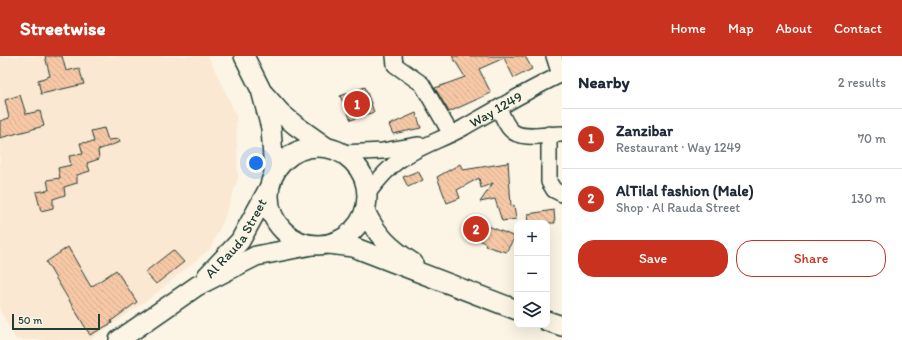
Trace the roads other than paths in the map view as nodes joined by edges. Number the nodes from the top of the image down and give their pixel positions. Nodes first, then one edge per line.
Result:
1 (244, 56) edge
2 (394, 56) edge
3 (554, 56) edge
4 (561, 74) edge
5 (261, 90) junction
6 (499, 108) junction
7 (451, 134) junction
8 (555, 134) edge
9 (430, 143) junction
10 (334, 150) junction
11 (272, 180) junction
12 (562, 194) edge
13 (366, 202) junction
14 (320, 244) junction
15 (443, 281) junction
16 (198, 286) junction
17 (514, 309) edge
18 (550, 322) edge
19 (562, 326) edge
20 (119, 340) edge

1 - 5 main road
2 - 7 street
3 - 4 street
4 - 6 street, Way 1249
5 - 10 main road
5 - 11 main road
6 - 7 street, Way 1249
6 - 8 street
7 - 9 street, Way 1249
8 - 12 street
9 - 10 street, Way 1249
9 - 13 street, Way 1249
10 - 11 main road
10 - 13 main road
11 - 14 main road
11 - 16 main road, Al Rauda Street
13 - 14 main road
13 - 15 main road, Al Rauda Street
14 - 15 main road, Al Rauda Street
14 - 16 main road, Al Rauda Street
15 - 17 main road, Al Rauda Street
16 - 20 main road, Al Rauda Street
18 - 19 main road

